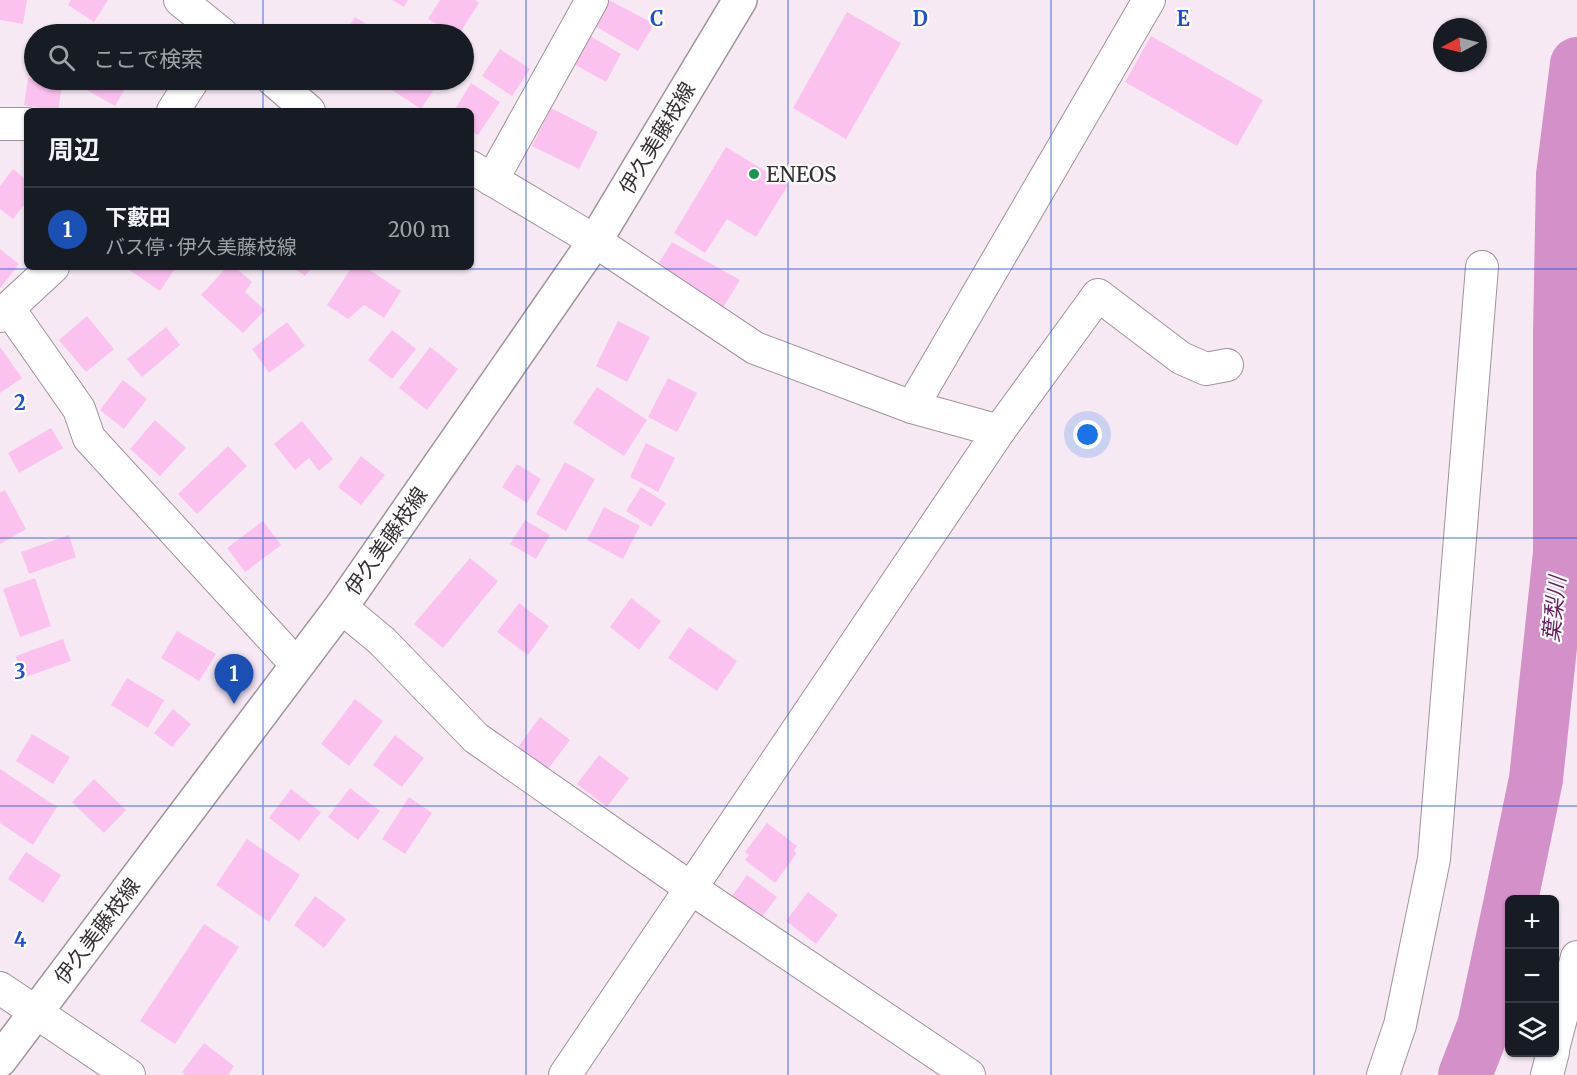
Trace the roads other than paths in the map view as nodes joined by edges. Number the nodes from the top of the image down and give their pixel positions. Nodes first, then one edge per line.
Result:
1 (592, 0) edge
2 (740, 0) edge
3 (1149, 0) edge
4 (192, 4) edge
5 (212, 24) edge
6 (187, 90) edge
7 (285, 90) edge
8 (175, 108) edge
9 (306, 108) edge
10 (0, 124) edge
11 (24, 124) edge
12 (481, 173) edge
13 (595, 241) junction
14 (1482, 267) dead end
15 (50, 270) edge
16 (4, 313) edge
17 (1227, 365) dead end
18 (912, 407) junction
19 (999, 431) junction
20 (341, 607) junction
21 (297, 665) junction
22 (692, 889) junction
23 (1576, 966) edge
24 (0, 988) edge
25 (36, 1012) junction
26 (1559, 1027) edge
27 (1551, 1057) edge
28 (0, 1059) edge
29 (129, 1075) edge
30 (565, 1075) edge
31 (969, 1075) edge
32 (1383, 1075) edge
33 (1547, 1075) edge

1 - 12 street
2 - 13 main road, 伊久美藤枝線
3 - 18 street
4 - 5 street
6 - 8 street
7 - 9 street
10 - 11 street
12 - 13 street
13 - 18 street
13 - 20 main road, 伊久美藤枝線
14 - 32 street
15 - 16 street
16 - 21 street
17 - 19 street
18 - 19 street
19 - 22 street
20 - 21 main road, 伊久美藤枝線
20 - 22 street
21 - 25 main road, 伊久美藤枝線
22 - 30 street
22 - 31 street
23 - 26 street
24 - 25 street
25 - 28 main road, 伊久美藤枝線
25 - 29 street
27 - 33 street

